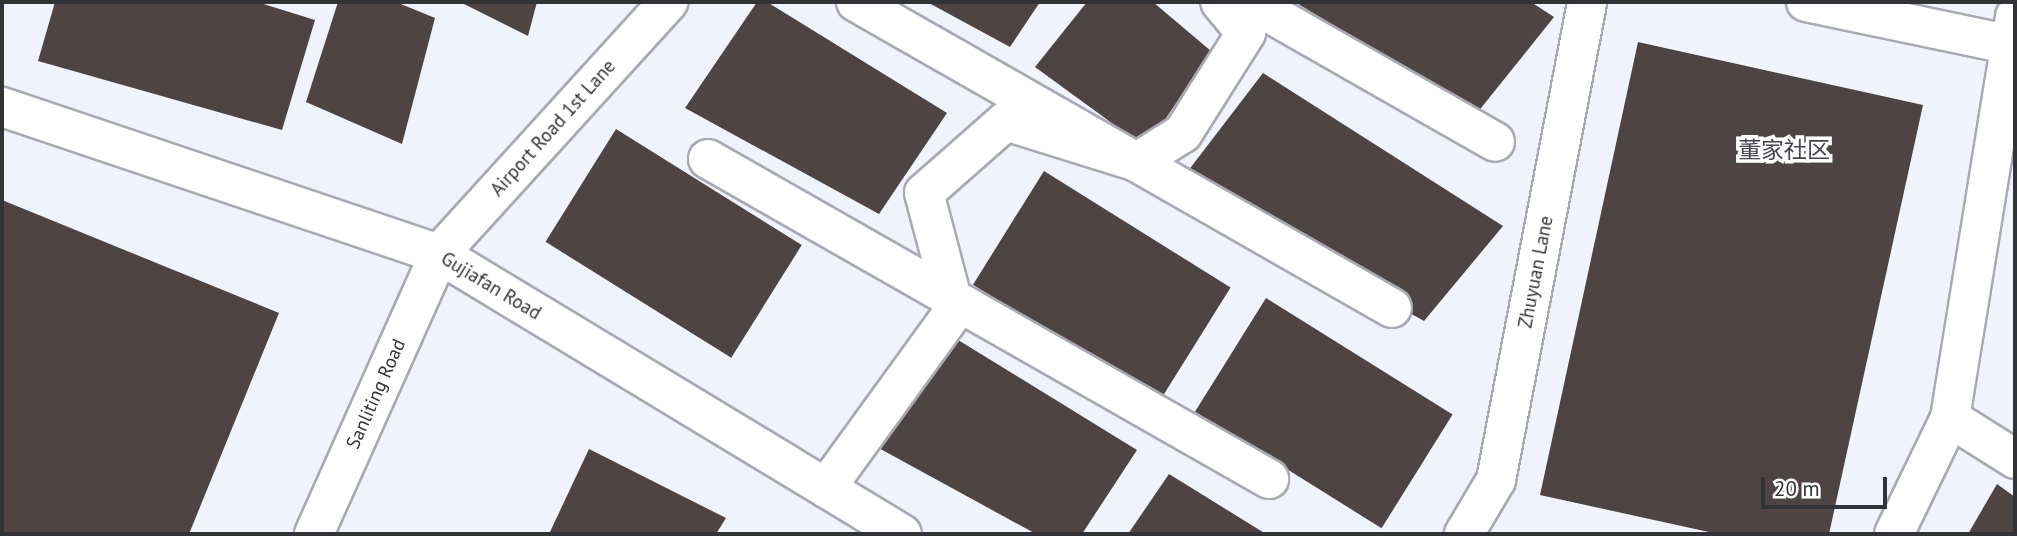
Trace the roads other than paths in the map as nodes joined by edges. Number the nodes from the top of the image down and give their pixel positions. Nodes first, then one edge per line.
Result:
1 (668, 2) edge
2 (856, 2) edge
3 (1220, 2) edge
4 (1251, 2) edge
5 (1587, 2) edge
6 (1806, 2) edge
7 (2013, 30) edge
8 (2, 107) edge
9 (1495, 142) dead end
10 (708, 159) dead end
11 (1137, 162) junction
12 (439, 254) junction
13 (951, 298) junction
14 (1392, 308) dead end
15 (1950, 418) junction
16 (2015, 458) edge
17 (1269, 479) dead end
18 (826, 488) junction
19 (314, 534) edge
20 (902, 534) edge
21 (1464, 534) edge
22 (1894, 534) edge

1 - 12 street, Airport Road 1st Lane
2 - 11 street
3 - 11 street
4 - 9 street
5 - 21 street, Zhuyuan Lane
6 - 7 street
7 - 15 street
8 - 12 street, Gujiafan Road
10 - 13 street
11 - 13 street
11 - 14 street
12 - 18 street, Gujiafan Road
12 - 19 street, Sanliting Road
13 - 17 street
13 - 18 street
15 - 16 street
15 - 22 street
18 - 20 street, Gujiafan Road

